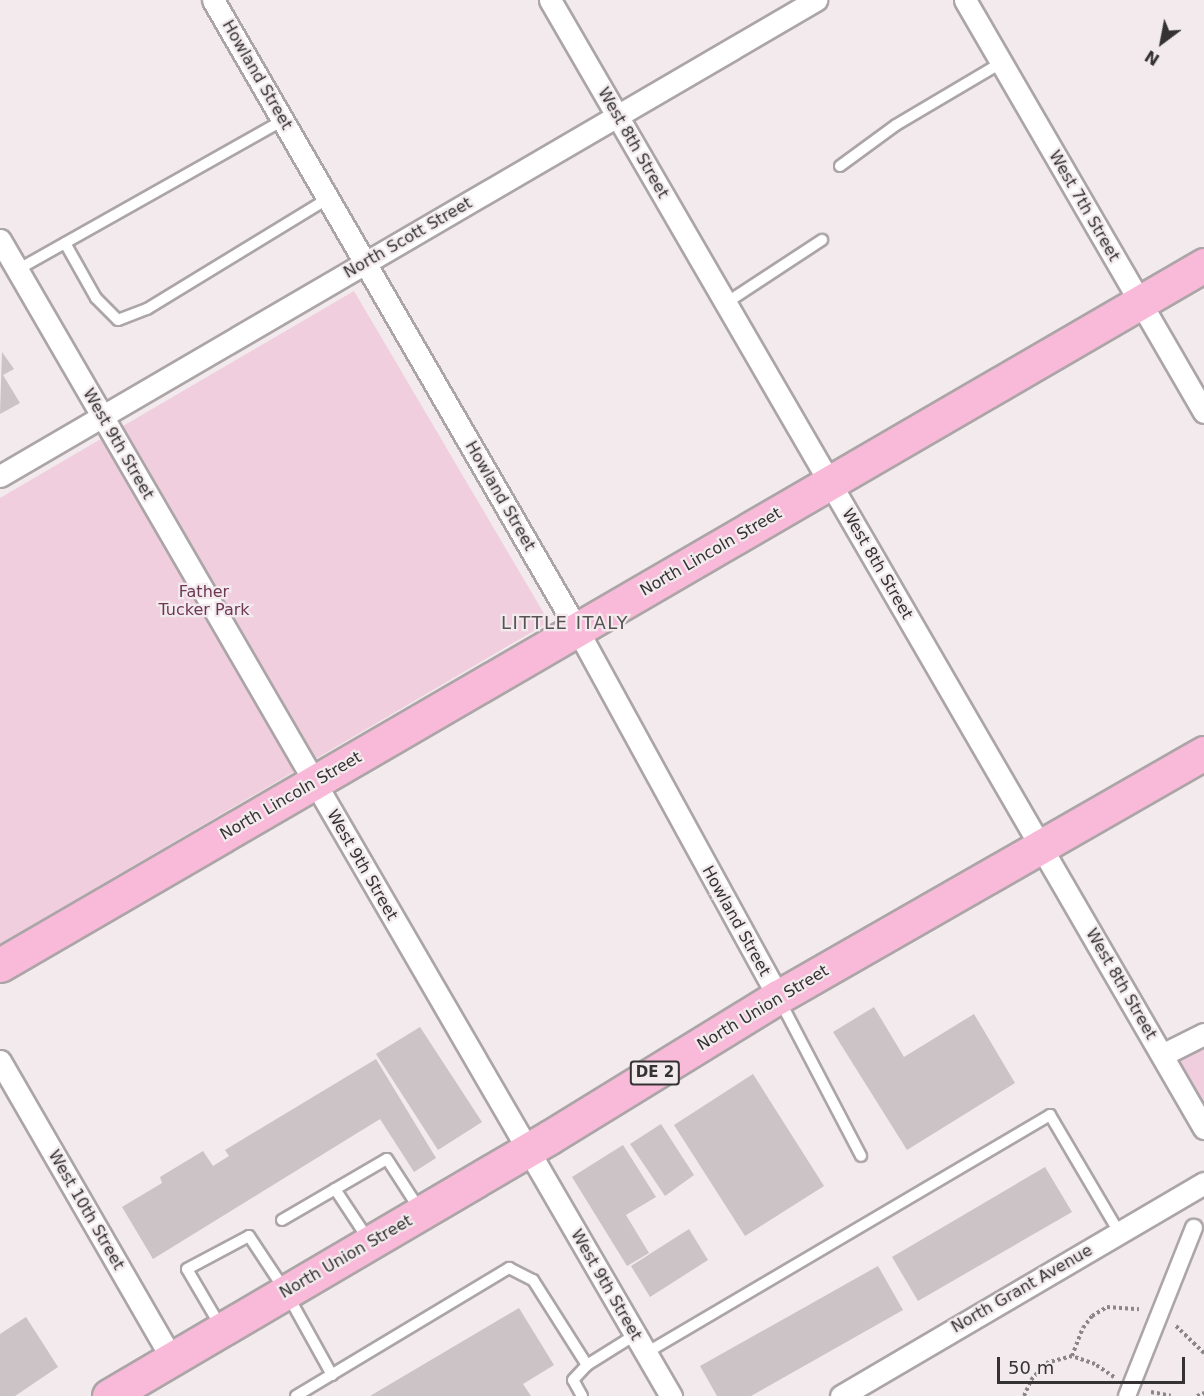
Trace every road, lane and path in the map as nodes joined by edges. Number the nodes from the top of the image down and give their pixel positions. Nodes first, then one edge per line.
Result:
1 (213, 0) edge
2 (550, 0) edge
3 (816, 0) edge
4 (964, 0) edge
5 (1001, 63) junction
6 (617, 116) junction
7 (284, 120) junction
8 (840, 166) dead end
9 (329, 198) junction
10 (0, 240) edge
11 (822, 240) dead end
12 (65, 243) junction
13 (367, 262) junction
14 (1204, 265) edge
15 (17, 270) junction
16 (1140, 302) junction
17 (726, 303) junction
18 (1204, 412) edge
19 (102, 417) junction
20 (0, 476) edge
21 (830, 483) junction
22 (578, 631) junction
23 (1204, 753) edge
24 (315, 782) junction
25 (1042, 848) junction
26 (0, 965) edge
27 (778, 997) junction
28 (1204, 1034) edge
29 (1162, 1055) junction
30 (0, 1061) edge
31 (1204, 1128) edge
32 (528, 1150) junction
33 (861, 1156) dead end
34 (1204, 1183) edge
35 (335, 1189) junction
36 (422, 1212) junction
37 (282, 1220) dead end
38 (1194, 1228) dead end
39 (1119, 1232) junction
40 (371, 1242) junction
41 (286, 1292) junction
42 (1158, 1316) junction
43 (222, 1329) junction
44 (635, 1335) junction
45 (646, 1353) junction
46 (1204, 1353) edge
47 (1072, 1356) junction
48 (172, 1359) junction
49 (587, 1365) junction
50 (332, 1375) junction
51 (1129, 1390) edge
52 (1204, 1393) edge
53 (109, 1396) edge
54 (296, 1396) edge
55 (582, 1396) edge
56 (671, 1396) edge
57 (841, 1396) edge
58 (1024, 1396) edge
59 (1197, 1396) edge

1 - 7 street, Howland Street
2 - 6 street, West 8th Street
3 - 6 street, North Scott Street
4 - 5 street, West 7th Street
5 - 8 lane
5 - 16 street, West 7th Street
6 - 13 street, North Scott Street
6 - 17 street, West 8th Street
7 - 9 street, Howland Street
7 - 12 lane
9 - 12 lane
9 - 13 street, Howland Street
10 - 15 street, West 9th Street
11 - 17 lane
12 - 15 lane
13 - 19 street, North Scott Street
13 - 22 street, Howland Street
14 - 16 main road, North Lincoln Street
15 - 19 street, West 9th Street
16 - 18 street, West 7th Street
16 - 21 main road, North Lincoln Street
17 - 21 street, West 8th Street
19 - 20 street, North Scott Street
19 - 24 street, West 9th Street
21 - 22 main road, North Lincoln Street
21 - 25 street, West 8th Street
22 - 24 main road, North Lincoln Street
22 - 27 street, Howland Street
23 - 25 main road, North Union Street / DE 2
24 - 26 main road, North Lincoln Street
24 - 32 street, West 9th Street
25 - 27 main road, North Union Street / DE 2
25 - 29 street, West 8th Street
27 - 32 main road, North Union Street / DE 2
27 - 33 lane
28 - 29 street
29 - 31 street, West 8th Street
30 - 48 street, West 10th Street
32 - 36 main road, North Union Street / DE 2
32 - 44 street, West 9th Street
34 - 39 street, North Grant Avenue
35 - 36 lane
35 - 37 lane
35 - 40 lane
36 - 40 main road, North Union Street / DE 2
38 - 42 street
39 - 45 lane
39 - 57 street, North Grant Avenue
40 - 41 main road, North Union Street / DE 2
41 - 43 main road, North Union Street / DE 2
41 - 43 lane
41 - 50 lane
42 - 46 path
42 - 47 path
42 - 51 street
43 - 48 main road, North Union Street / DE 2
44 - 45 street, West 9th Street
44 - 49 lane
45 - 56 street, West 9th Street
47 - 51 path
47 - 58 path
48 - 53 main road, North Union Street / DE 2
49 - 50 lane
49 - 55 lane
50 - 54 lane
52 - 59 path

